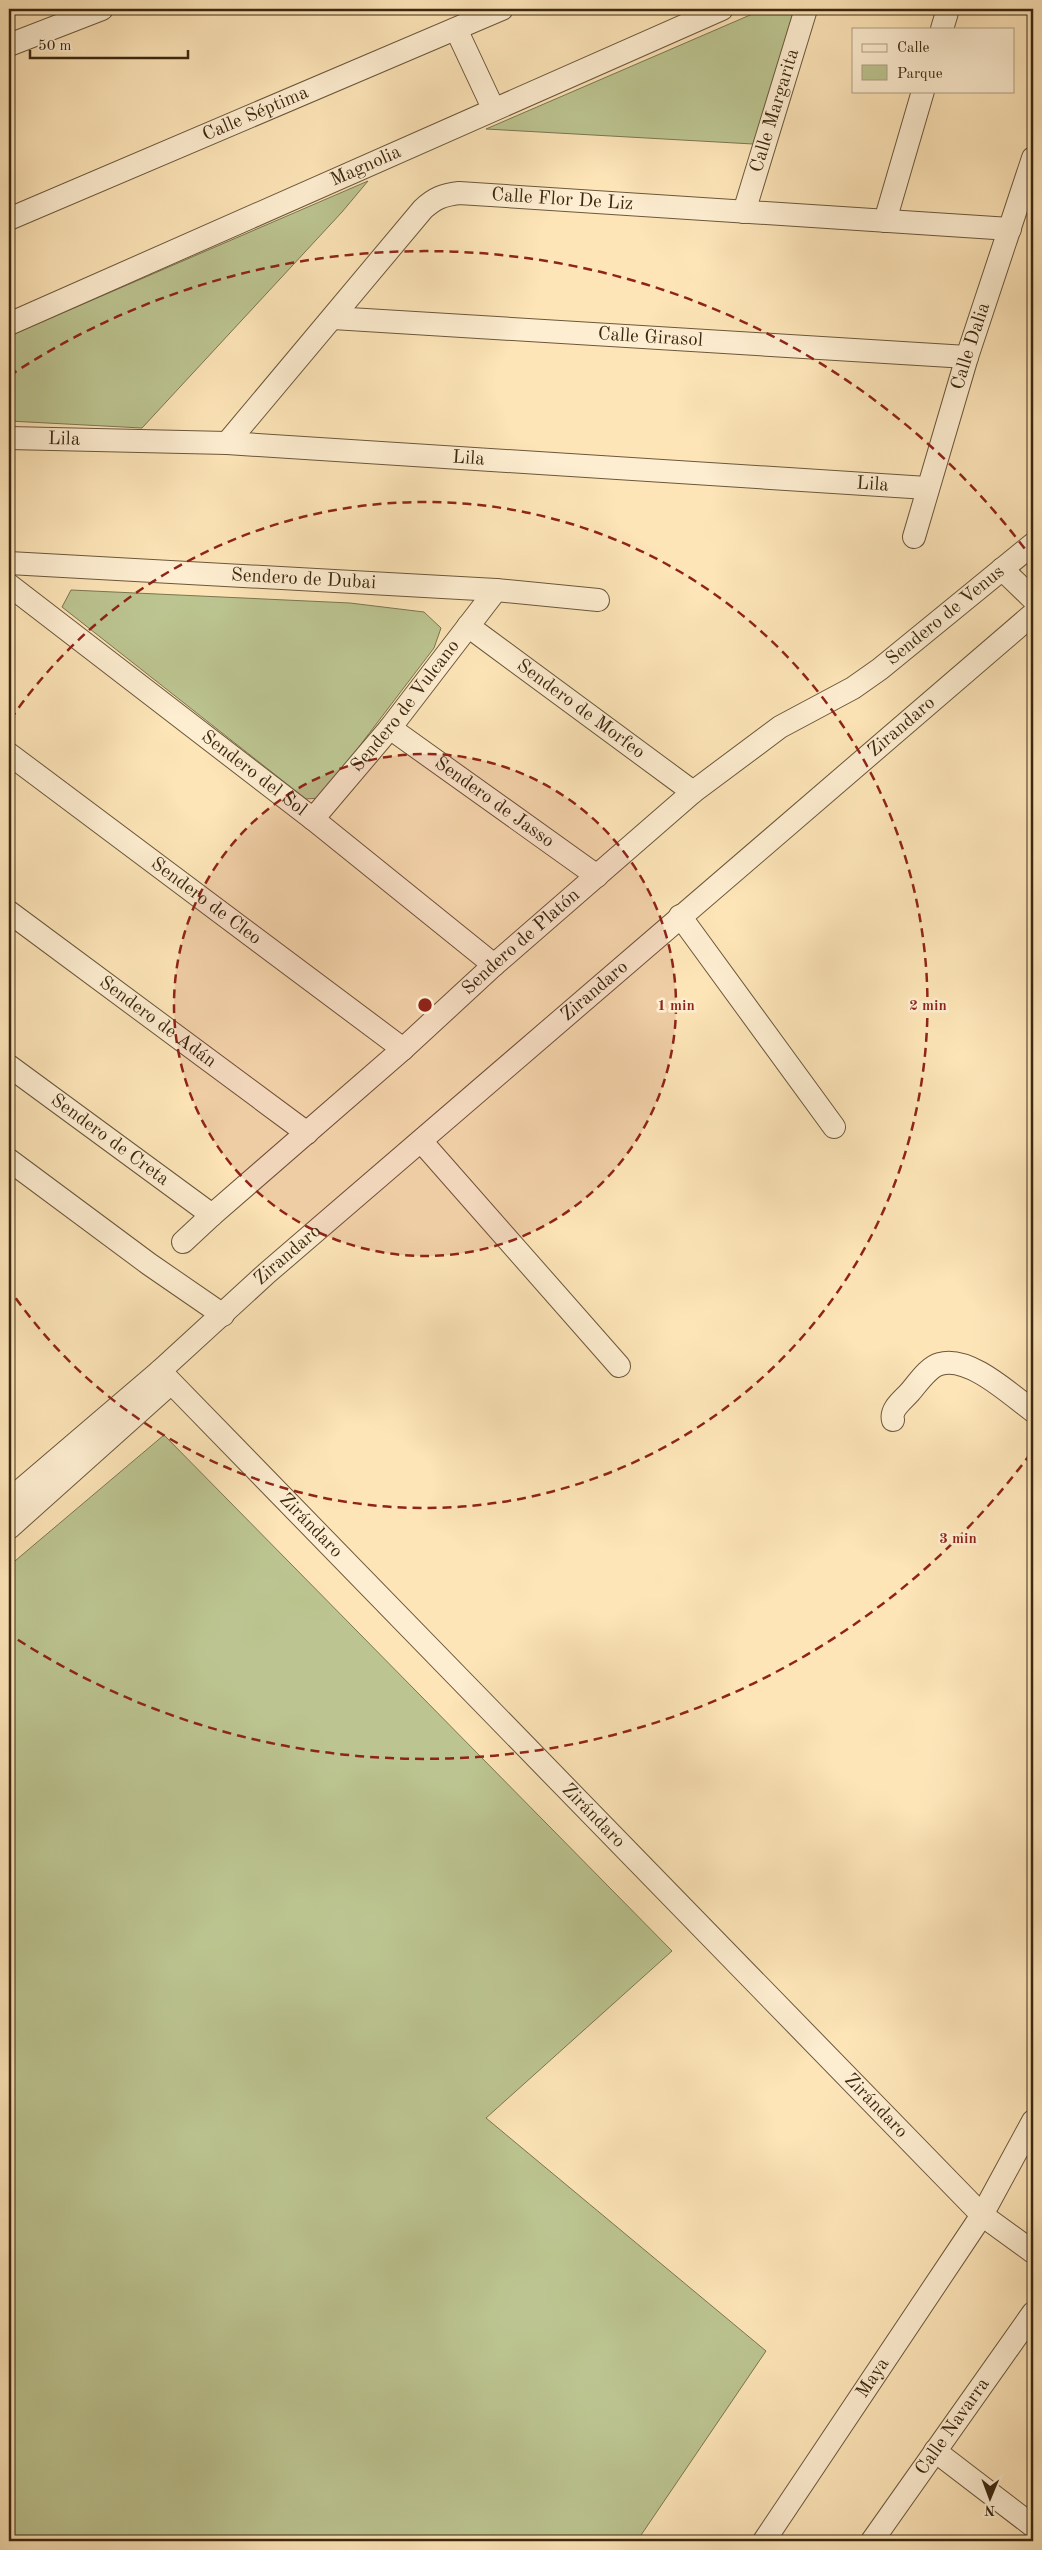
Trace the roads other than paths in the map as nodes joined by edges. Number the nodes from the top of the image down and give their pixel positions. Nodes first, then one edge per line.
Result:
1 (102, 9) edge
2 (502, 9) edge
3 (722, 9) edge
4 (806, 9) edge
5 (948, 9) edge
6 (54, 19) edge
7 (456, 28) junction
8 (942, 28) edge
9 (9, 45) edge
10 (923, 92) edge
11 (493, 108) junction
12 (1033, 158) edge
13 (744, 212) junction
14 (9, 219) edge
15 (885, 220) junction
16 (1010, 229) junction
17 (333, 318) junction
18 (9, 324) edge
19 (967, 357) junction
20 (9, 438) edge
21 (227, 443) junction
22 (927, 488) junction
23 (914, 537) dead end
24 (1033, 544) edge
25 (9, 563) edge
26 (1002, 569) junction
27 (9, 585) edge
28 (496, 590) junction
29 (598, 600) dead end
30 (1033, 600) edge
31 (1033, 614) edge
32 (468, 626) junction
33 (880, 669) joint
34 (390, 728) junction
35 (9, 754) edge
36 (693, 792) junction
37 (314, 819) junction
38 (596, 876) junction
39 (9, 912) edge
40 (680, 916) junction
41 (494, 965) junction
42 (403, 1049) junction
43 (9, 1066) edge
44 (834, 1127) dead end
45 (307, 1133) junction
46 (421, 1141) junction
47 (9, 1160) edge
48 (212, 1215) junction
49 (183, 1242) dead end
50 (223, 1314) junction
51 (619, 1366) dead end
52 (166, 1377) junction
53 (1033, 1411) edge
54 (893, 1420) dead end
55 (9, 1500) edge
56 (9, 1528) edge
57 (1033, 2121) edge
58 (982, 2215) junction
59 (1033, 2252) edge
60 (1033, 2313) edge
61 (1025, 2343) edge
62 (935, 2451) junction
63 (1033, 2526) edge
64 (764, 2541) edge
65 (872, 2541) edge

1 - 6 street
2 - 7 street, Calle Séptima
3 - 11 street, Magnolia
4 - 13 street, Calle Margarita
5 - 8 street
6 - 9 street
7 - 11 street
7 - 14 street, Calle Séptima
10 - 15 street
11 - 18 street, Magnolia
12 - 16 street, Calle Dalia
13 - 15 street, Calle Flor De Liz
13 - 17 street, Calle Flor De Liz
15 - 16 street, Calle Flor De Liz
16 - 19 street, Calle Dalia
17 - 19 street, Calle Girasol
17 - 21 street, Calle Flor De Liz
19 - 22 street, Calle Dalia
20 - 21 street, Lila
21 - 22 street, Lila
22 - 23 street, Calle Dalia
24 - 26 street, Sendero de Venus
25 - 28 street, Sendero de Dubai
26 - 30 street
26 - 33 street, Sendero de Venus
27 - 37 street, Sendero del Sol
28 - 29 street, Sendero de Dubai
28 - 32 street, Sendero de Vulcano
31 - 40 street, Zirandaro
32 - 34 street, Sendero de Vulcano
32 - 36 street, Sendero de Morfeo
33 - 36 street, Sendero de Platón
34 - 37 street, Sendero de Vulcano
34 - 38 street, Sendero de Jasso
35 - 42 street, Sendero de Cleo
36 - 38 street, Sendero de Platón
37 - 41 street, Sendero del Sol
38 - 41 street, Sendero de Platón
39 - 45 street, Sendero de Adán
40 - 44 street
40 - 46 street, Zirandaro
41 - 42 street, Sendero de Platón
42 - 45 street, Sendero de Platón
43 - 48 street, Sendero de Creta
45 - 48 street, Sendero de Platón
46 - 50 street, Zirandaro
46 - 51 street
47 - 50 street
48 - 49 street, Sendero de Platón
50 - 52 street, Zirandaro
52 - 55 street
52 - 56 street
52 - 58 street, Zirándaro
53 - 54 street
57 - 58 street, Maya
58 - 59 street, Zirándaro
58 - 64 street, Maya
60 - 61 street, Calle Navarra
61 - 62 street, Calle Navarra
62 - 63 street
62 - 65 street, Calle Navarra

